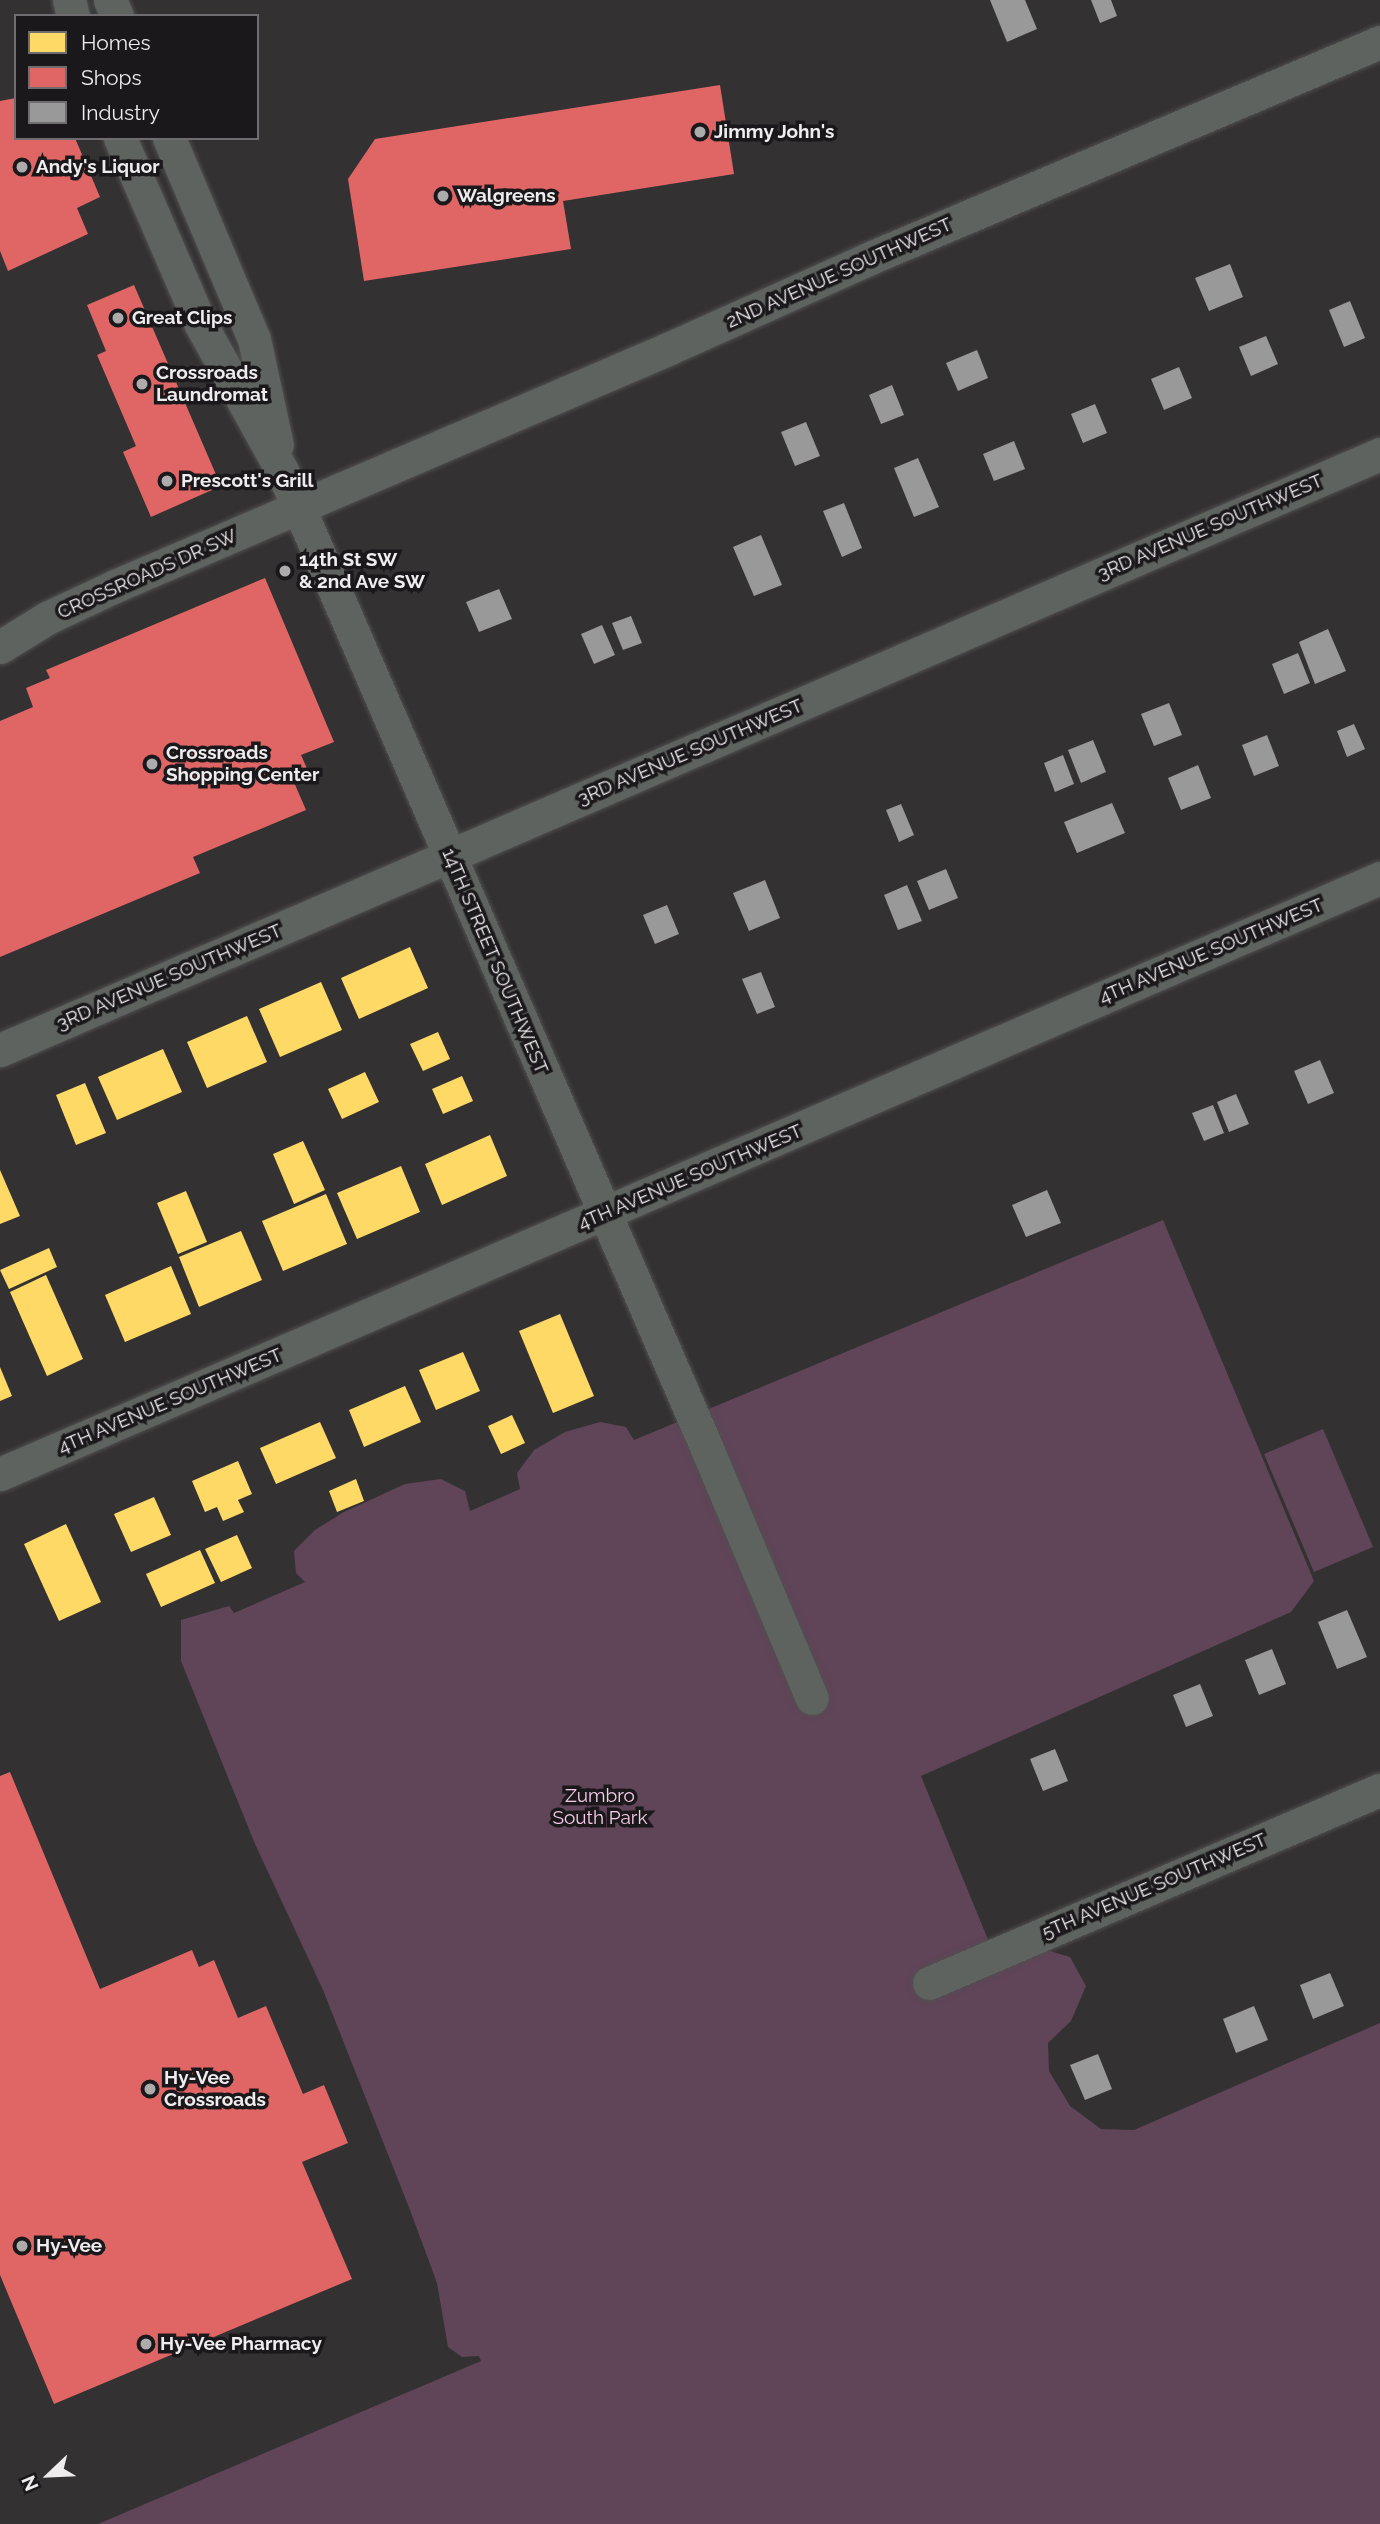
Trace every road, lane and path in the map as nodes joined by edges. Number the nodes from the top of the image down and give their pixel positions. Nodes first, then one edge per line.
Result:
1 (1380, 42) edge
2 (121, 140) edge
3 (170, 140) edge
4 (1380, 454) edge
5 (282, 471) junction
6 (299, 508) junction
7 (0, 647) edge
8 (450, 855) junction
9 (1380, 878) edge
10 (0, 1050) edge
11 (604, 1214) junction
12 (0, 1474) edge
13 (812, 1698) dead end
14 (1380, 1790) edge
15 (929, 1983) dead end

1 - 6 street, 2ND AVENUE SOUTHWEST
2 - 5 street, 14TH STREET SOUTHWEST
3 - 5 street, 14TH STREET SOUTHWEST
4 - 8 street, 3RD AVENUE SOUTHWEST
5 - 6 street, 14TH STREET SOUTHWEST
6 - 7 street, CROSSROADS DR SW
6 - 8 street, 14TH STREET SOUTHWEST
8 - 10 street, 3RD AVENUE SOUTHWEST
8 - 11 street, 14TH STREET SOUTHWEST
9 - 11 street, 4TH AVENUE SOUTHWEST
11 - 12 street, 4TH AVENUE SOUTHWEST
11 - 13 street, 14TH STREET SOUTHWEST
14 - 15 street, 5TH AVENUE SOUTHWEST

